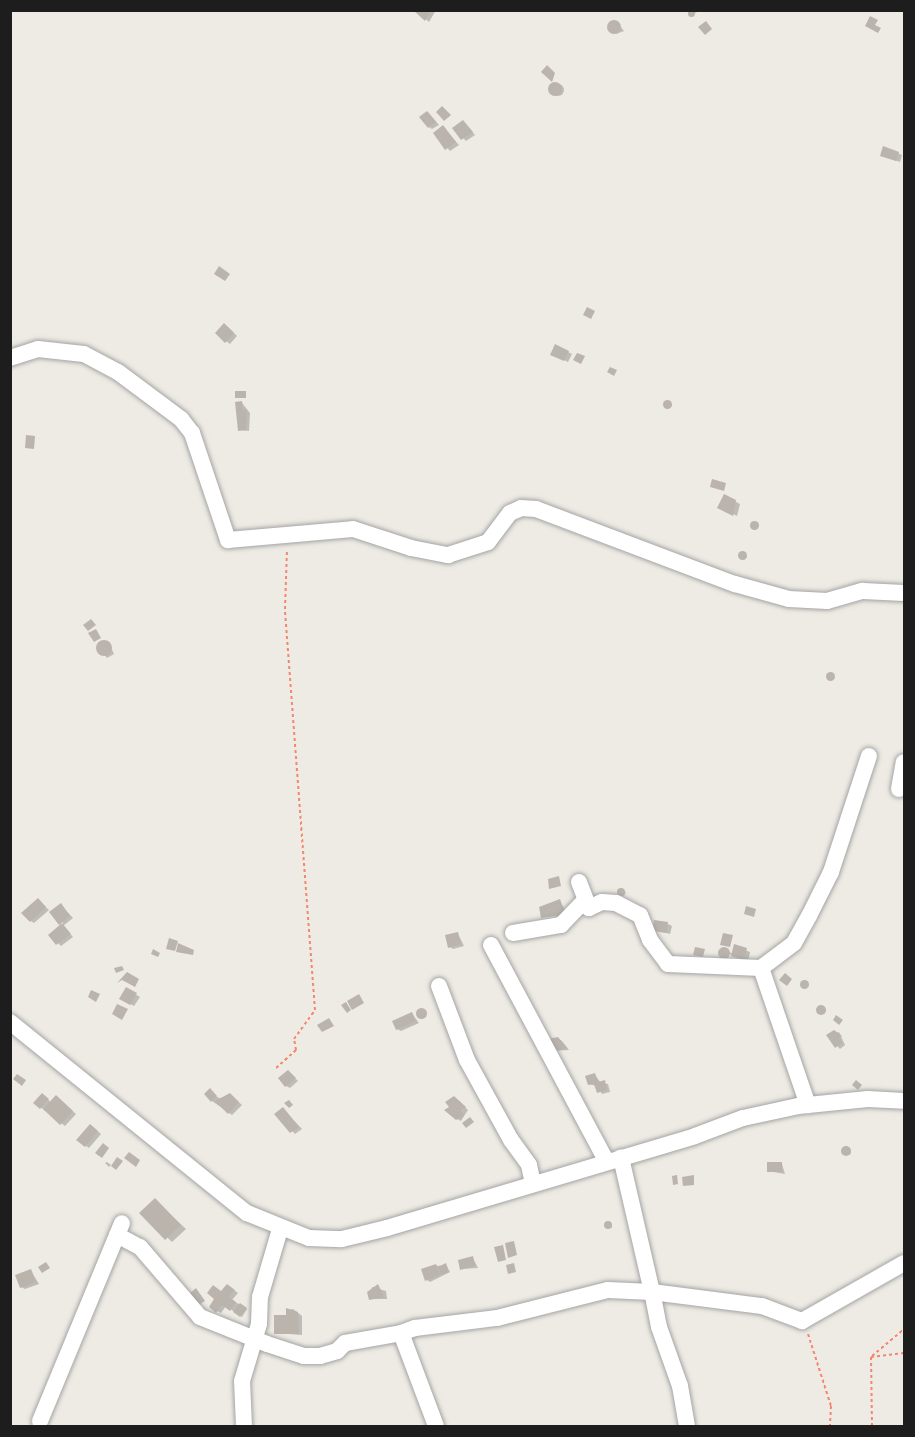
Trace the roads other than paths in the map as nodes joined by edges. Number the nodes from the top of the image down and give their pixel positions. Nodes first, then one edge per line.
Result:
1 (10, 358) edge
2 (904, 593) edge
3 (869, 756) dead end
4 (904, 762) edge
5 (898, 789) dead end
6 (579, 882) dead end
7 (584, 901) junction
8 (513, 933) dead end
9 (490, 945) dead end
10 (761, 968) junction
11 (439, 986) dead end
12 (10, 1022) edge
13 (904, 1101) edge
14 (808, 1105) junction
15 (614, 1160) junction
16 (533, 1184) junction
17 (280, 1229) junction
18 (904, 1263) edge
19 (652, 1292) junction
20 (401, 1333) junction
21 (252, 1339) junction
22 (40, 1421) dead end
23 (244, 1426) edge
24 (436, 1426) edge
25 (687, 1426) edge

1 - 2 street
3 - 10 street
4 - 5 street
6 - 7 street
7 - 8 street
7 - 10 street
9 - 15 street
10 - 14 street
11 - 16 street
12 - 17 street
13 - 14 street
14 - 15 street
15 - 16 street
15 - 19 street
16 - 17 street
17 - 21 street
18 - 19 street
19 - 20 street
19 - 25 street
20 - 21 street
20 - 24 street
21 - 22 street
21 - 23 street

